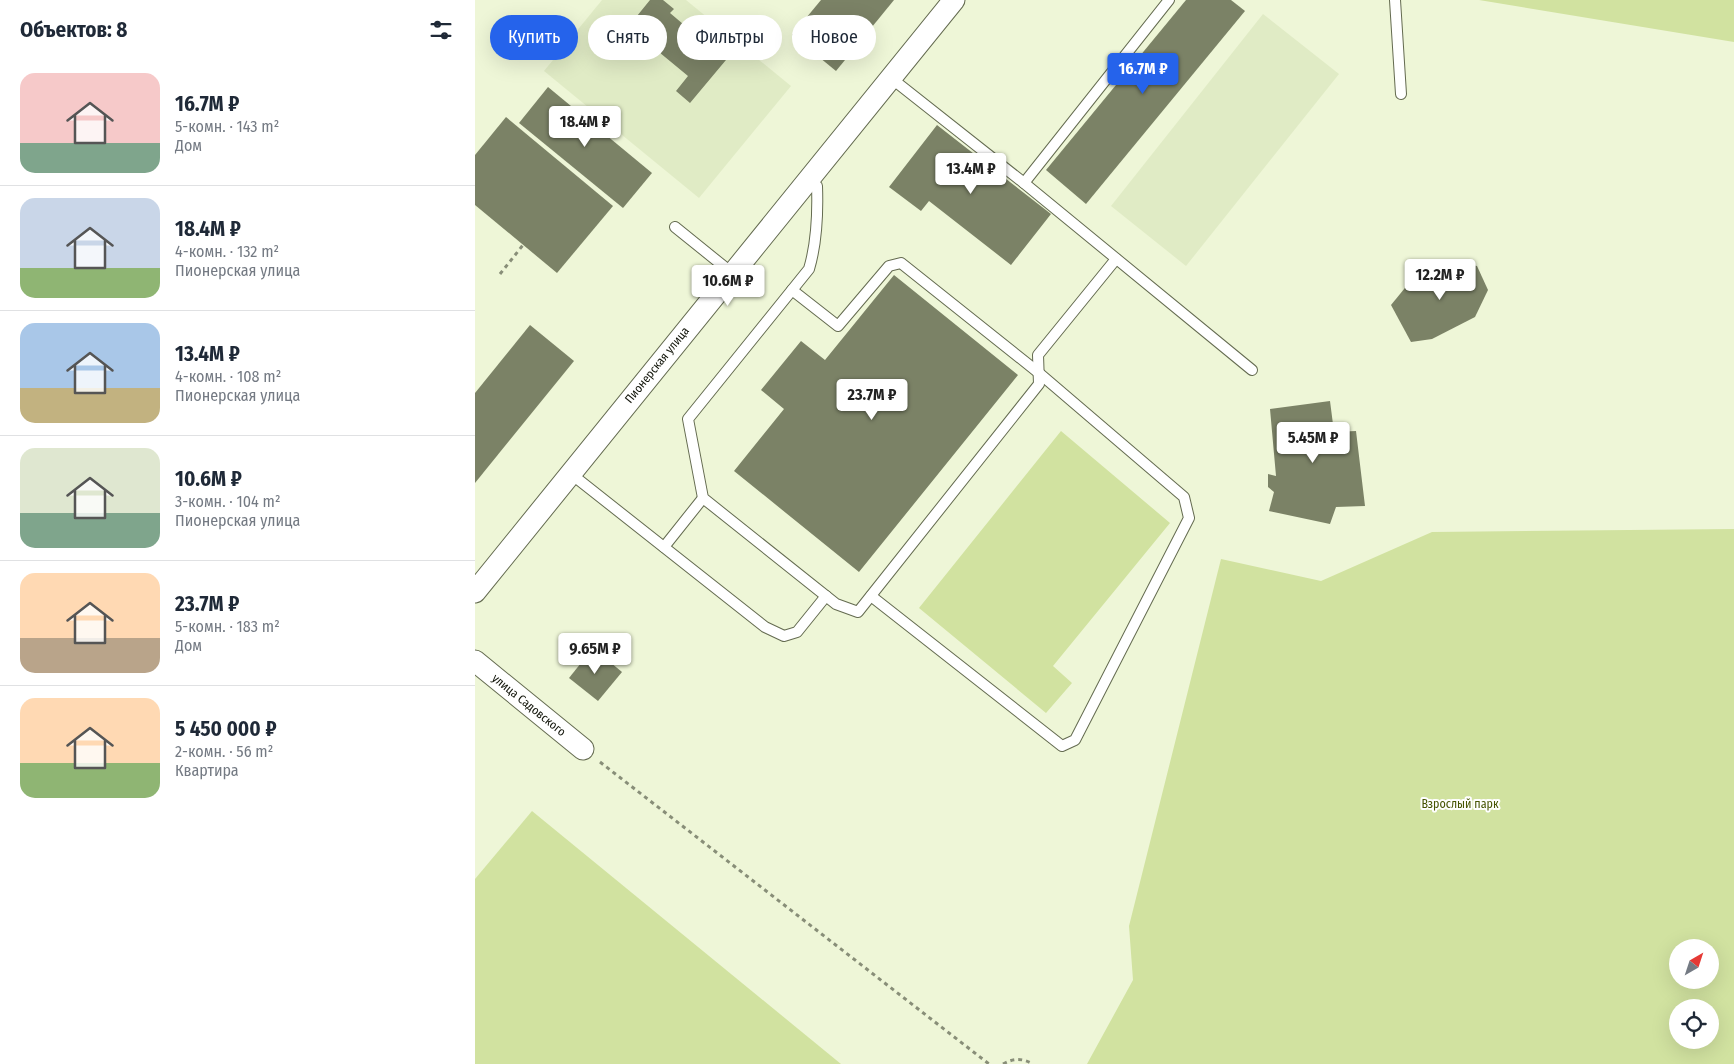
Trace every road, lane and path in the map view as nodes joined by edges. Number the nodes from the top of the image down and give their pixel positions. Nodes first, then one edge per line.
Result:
1 (954, 0) edge
2 (1169, 0) edge
3 (1395, 0) edge
4 (891, 78) junction
5 (1401, 94) dead end
6 (808, 180) junction
7 (1023, 183) junction
8 (675, 227) dead end
9 (523, 245) dead end
10 (1116, 259) junction
11 (732, 273) junction
12 (500, 274) dead end
13 (792, 290) junction
14 (1252, 370) dead end
15 (1039, 373) junction
16 (570, 473) junction
17 (703, 498) junction
18 (664, 547) junction
19 (475, 592) edge
20 (826, 596) junction
21 (871, 596) junction
22 (475, 662) edge
23 (583, 749) joint
24 (989, 1064) edge
25 (1003, 1064) edge
26 (1033, 1064) edge

1 - 4 street, Пионерская улица
2 - 7 lane
3 - 5 lane
4 - 6 street, Пионерская улица
4 - 7 lane
6 - 11 street, Пионерская улица
6 - 13 lane
7 - 10 lane
8 - 11 lane
9 - 12 path
10 - 14 lane
10 - 15 lane
11 - 16 street, Пионерская улица
13 - 15 lane
13 - 17 lane
15 - 21 lane
15 - 21 lane
16 - 18 lane
16 - 19 street, Пионерская улица
17 - 18 lane
17 - 20 lane
18 - 20 lane
20 - 21 lane
22 - 23 street, улица Садовского
23 - 24 path
25 - 26 path

